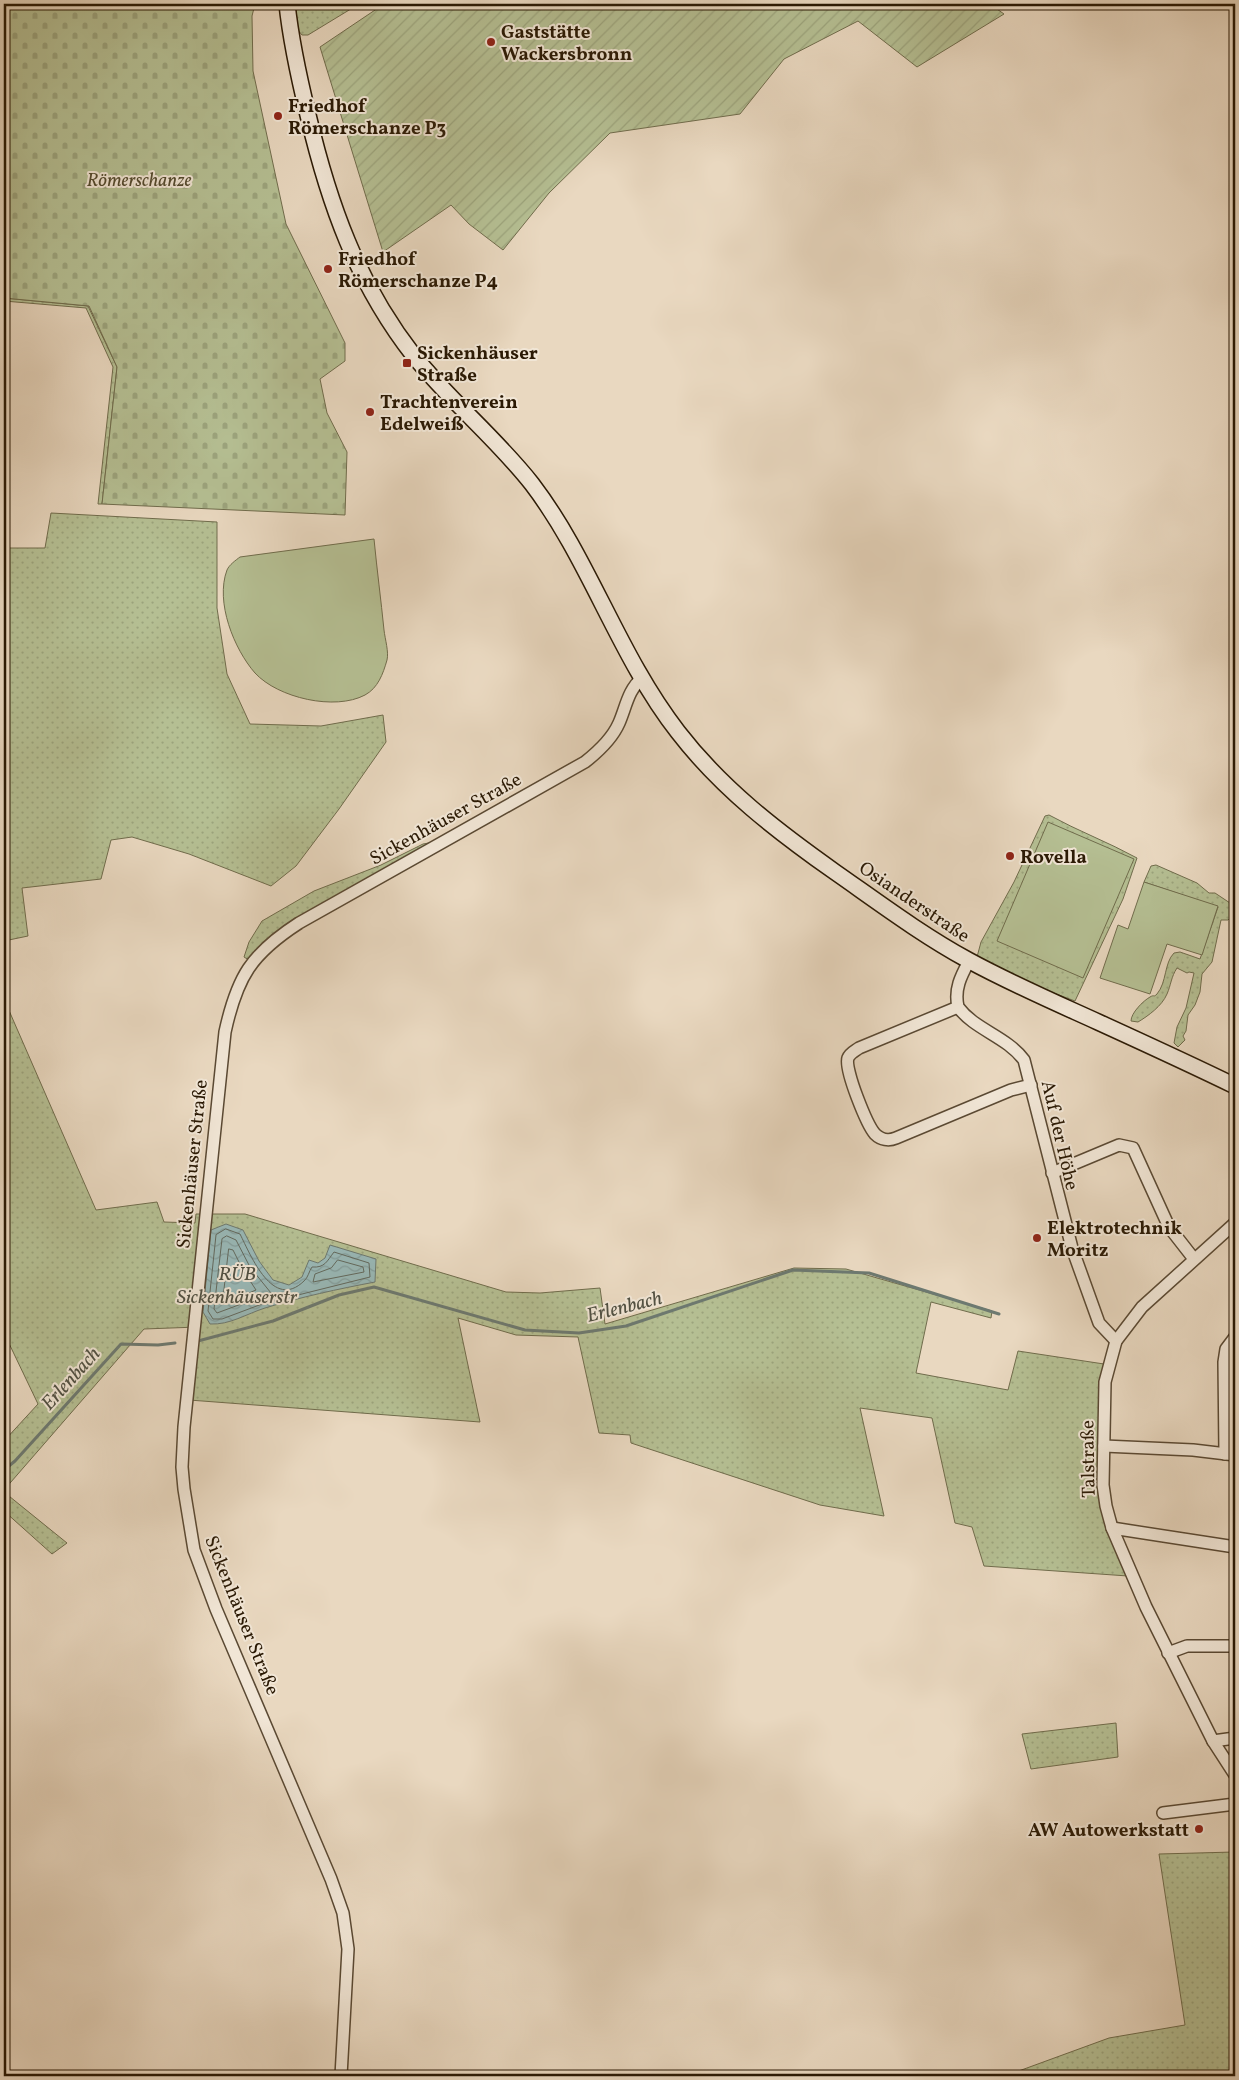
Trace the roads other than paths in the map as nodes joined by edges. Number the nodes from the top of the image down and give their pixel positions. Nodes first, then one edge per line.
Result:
1 (287, 4) edge
2 (638, 672) junction
3 (969, 961) junction
4 (958, 1007) junction
5 (1031, 1085) junction
6 (1235, 1086) edge
7 (1052, 1173) junction
8 (1235, 1223) edge
9 (1194, 1259) junction
10 (1235, 1337) edge
11 (1116, 1341) junction
12 (1104, 1446) junction
13 (1230, 1454) edge
14 (1112, 1528) junction
15 (1235, 1547) edge
16 (1235, 1646) edge
17 (1168, 1653) junction
18 (1235, 1738) edge
19 (1213, 1741) junction
20 (1235, 1776) edge
21 (1235, 1804) edge
22 (1163, 1813) dead end
23 (341, 2076) edge

1 - 2 street
2 - 3 street, Osianderstraße
2 - 23 street, Sickenhäuser Straße
3 - 4 street
3 - 6 street, Osianderstraße
4 - 5 street, Auf der Höhe
4 - 5 street
5 - 7 street, Auf der Höhe
7 - 9 street
7 - 11 street, Auf der Höhe
8 - 9 street, Talstraße
9 - 11 street, Talstraße
10 - 13 street
11 - 12 street, Talstraße
12 - 13 street
12 - 14 street, Talstraße
14 - 15 street
14 - 17 street, Talstraße
16 - 17 street
17 - 19 street, Talstraße
18 - 19 street
19 - 20 street, Talstraße
21 - 22 street

